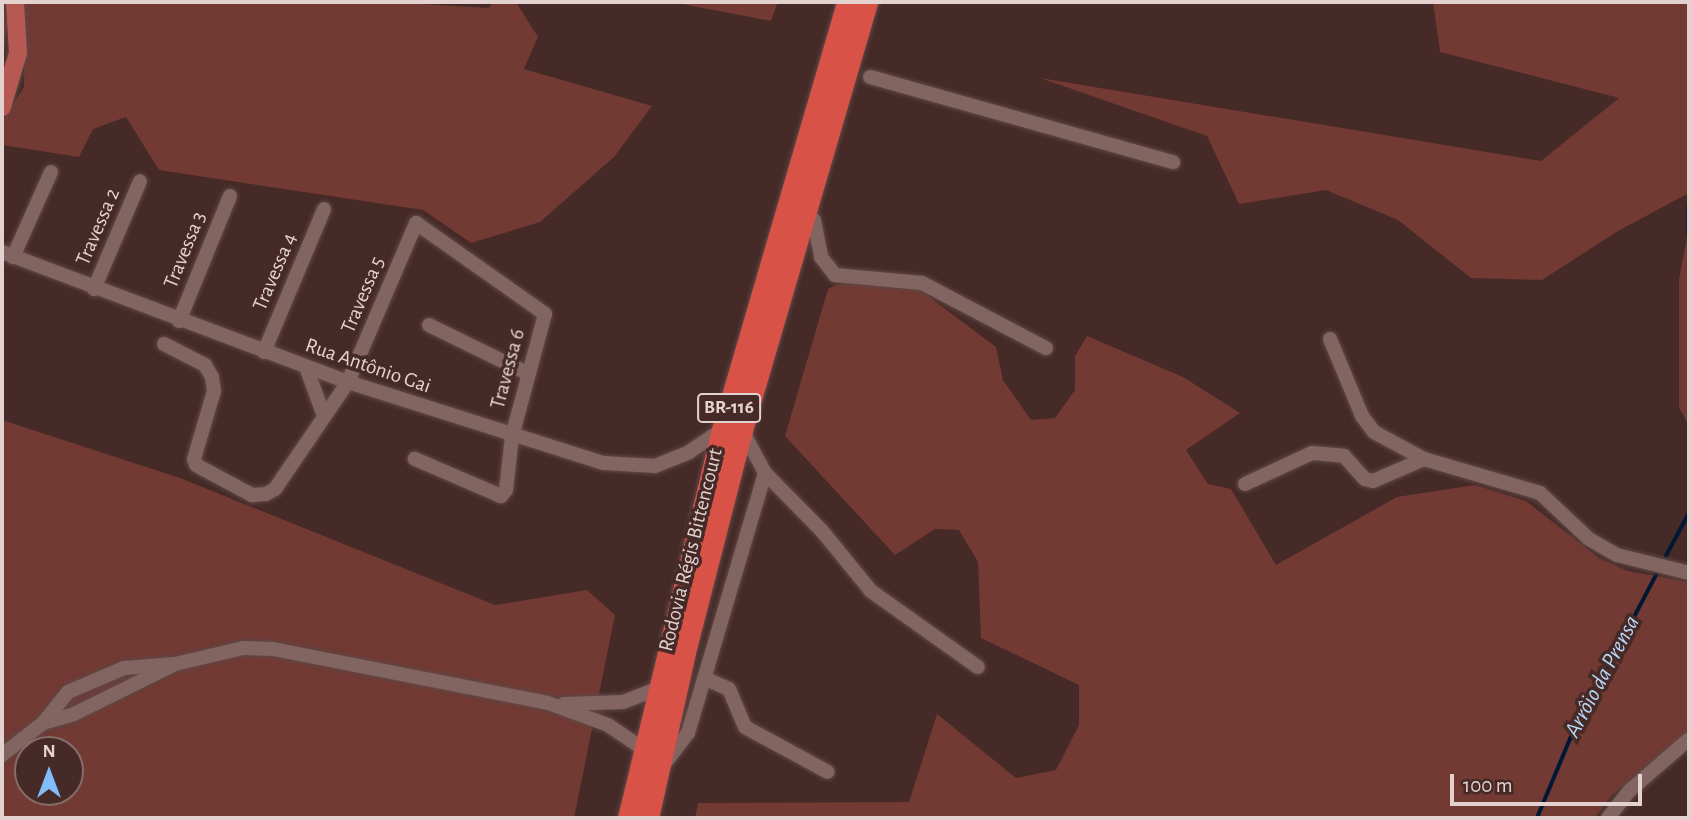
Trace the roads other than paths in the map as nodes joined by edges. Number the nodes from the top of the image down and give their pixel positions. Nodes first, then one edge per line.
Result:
1 (15, 2) edge
2 (847, 2) edge
3 (867, 2) edge
4 (870, 76) dead end
5 (2, 107) edge
6 (1173, 162) dead end
7 (51, 172) dead end
8 (140, 181) dead end
9 (230, 196) dead end
10 (324, 209) dead end
11 (814, 219) dead end
12 (8, 255) edge
13 (94, 289) junction
14 (545, 314) joint
15 (179, 321) junction
16 (429, 325) dead end
17 (1330, 339) dead end
18 (164, 344) dead end
19 (1046, 348) dead end
20 (264, 352) junction
21 (306, 367) junction
22 (529, 374) junction
23 (348, 383) junction
24 (324, 416) junction
25 (732, 430) junction
26 (512, 436) junction
27 (415, 459) dead end
28 (1424, 459) junction
29 (765, 473) junction
30 (1245, 484) dead end
31 (1689, 573) edge
32 (175, 664) junction
33 (978, 667) dead end
34 (704, 678) junction
35 (655, 690) junction
36 (548, 704) junction
37 (43, 723) junction
38 (1689, 739) edge
39 (642, 748) junction
40 (2, 755) edge
41 (828, 772) dead end
42 (657, 774) junction
43 (628, 818) edge
44 (649, 818) edge
45 (1608, 818) edge

1 - 5 main road
2 - 25 highway, Rodovia Régis Bittencourt / BR-116
3 - 25 highway, Rodovia Régis Bittencourt / BR-116
4 - 6 street
7 - 12 street
8 - 13 street, Travessa 2
9 - 15 street, Travessa 3
10 - 20 street, Travessa 4
11 - 19 street
12 - 13 street, Rua Antônio Gai
13 - 15 street, Rua Antônio Gai
14 - 22 street, Travessa 6
14 - 23 street, Travessa 5
15 - 20 street, Rua Antônio Gai
16 - 22 street
17 - 28 street
18 - 24 street, Travessa 5
20 - 21 street, Rua Antônio Gai
21 - 23 street, Rua Antônio Gai
21 - 24 street
22 - 26 street, Travessa 6
23 - 24 street, Travessa 5
23 - 26 street, Rua Antônio Gai
25 - 26 street, Rua Antônio Gai
25 - 29 street
25 - 35 highway, Rodovia Régis Bittencourt / BR-116
25 - 42 highway, Rodovia Régis Bittencourt / BR-116
26 - 27 street, Travessa 6
28 - 30 street
28 - 31 street
29 - 33 street
29 - 34 street
32 - 36 street
32 - 37 street
32 - 37 street
34 - 41 street
34 - 42 street
35 - 36 street
35 - 39 highway, Rodovia Régis Bittencourt / BR-116
36 - 39 street
37 - 40 street
38 - 45 street
39 - 43 highway, Rodovia Régis Bittencourt / BR-116
42 - 44 highway, Rodovia Régis Bittencourt / BR-116

